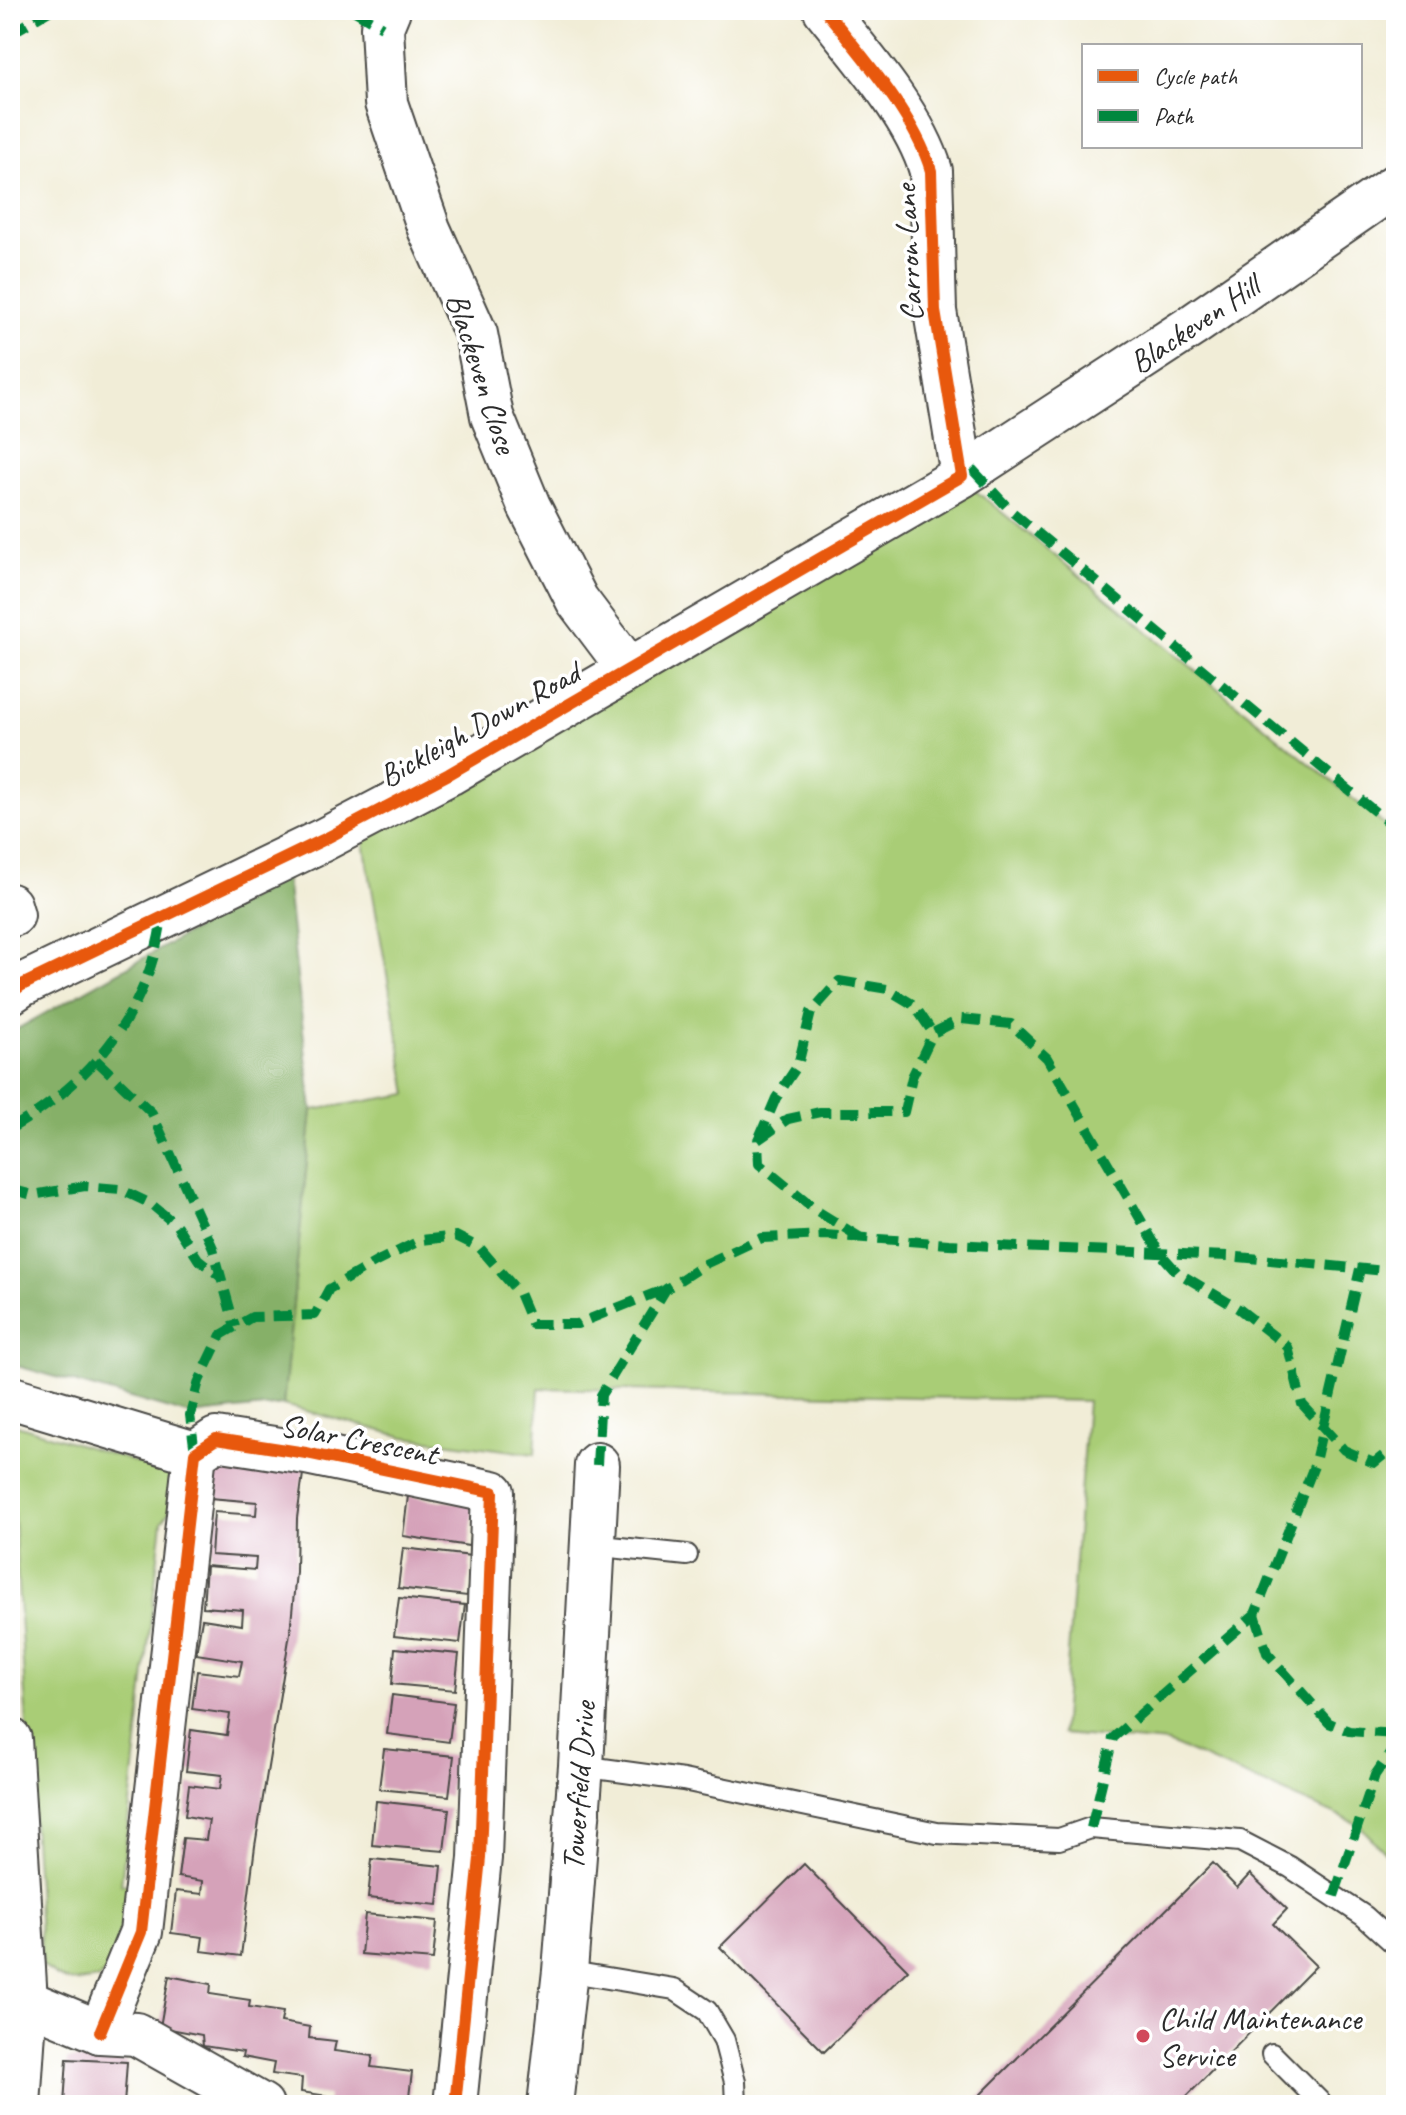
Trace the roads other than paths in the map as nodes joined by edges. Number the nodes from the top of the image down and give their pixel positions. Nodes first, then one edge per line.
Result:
1 (389, 10) edge
2 (825, 10) edge
3 (1396, 185) edge
4 (975, 468) junction
5 (629, 669) junction
6 (10, 993) edge
7 (10, 1397) edge
8 (195, 1453) junction
9 (597, 1465) dead end
10 (592, 1545) junction
11 (687, 1555) dead end
12 (10, 1739) edge
13 (581, 1766) junction
14 (1396, 1945) edge
15 (565, 1971) junction
16 (26, 2001) junction
17 (100, 2032) junction
18 (1272, 2054) dead end
19 (19, 2105) edge
20 (262, 2105) edge
21 (455, 2105) edge
22 (550, 2105) edge
23 (736, 2105) edge
24 (1323, 2105) edge

1 - 5 street, Blackeven Close
2 - 4 street, Carron Lane
3 - 4 street, Blackeven Hill
4 - 5 street, Bickleigh Down Road
5 - 6 street, Bickleigh Down Road
7 - 8 street
8 - 17 street
8 - 21 street, Solar Crescent
9 - 10 street, Towerfield Drive
10 - 11 lane
10 - 13 street, Towerfield Drive
12 - 16 street
13 - 14 lane
13 - 15 street, Towerfield Drive
15 - 22 street, Towerfield Drive
15 - 23 lane
16 - 17 street
16 - 19 street
17 - 20 street
18 - 24 lane

